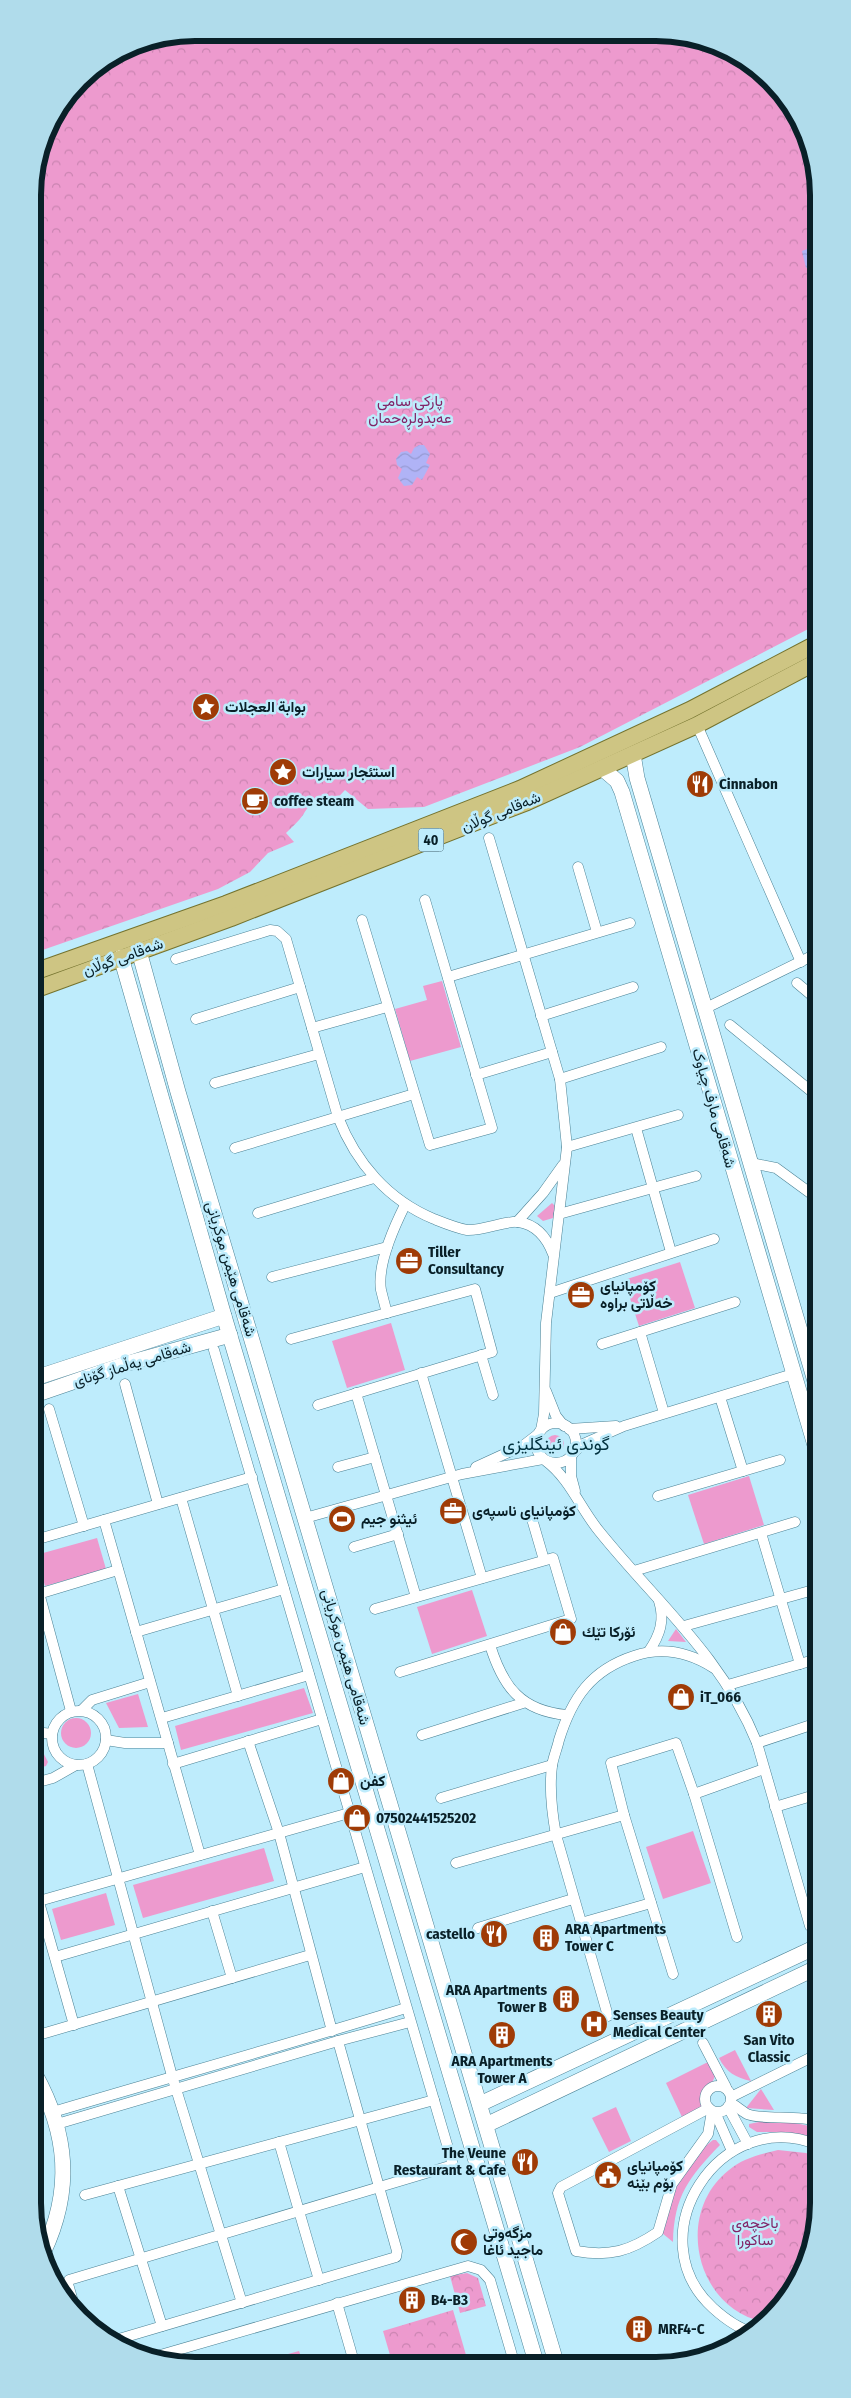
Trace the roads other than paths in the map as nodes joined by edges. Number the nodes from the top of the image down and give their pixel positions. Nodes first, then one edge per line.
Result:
1 (810, 647) edge
2 (810, 665) edge
3 (698, 725) junction
4 (634, 754) junction
5 (603, 769) junction
6 (488, 838) dead end
7 (578, 867) dead end
8 (673, 897) junction
9 (425, 900) dead end
10 (654, 903) junction
11 (362, 920) dead end
12 (630, 923) dead end
13 (597, 932) junction
14 (139, 951) junction
15 (522, 954) junction
16 (121, 957) junction
17 (810, 957) edge
18 (176, 959) dead end
19 (801, 962) junction
20 (42, 969) edge
21 (448, 977) junction
22 (797, 983) dead end
23 (42, 987) edge
24 (300, 987) junction
25 (633, 987) dead end
26 (810, 994) edge
27 (387, 1007) junction
28 (706, 1008) junction
29 (541, 1016) junction
30 (196, 1019) dead end
31 (730, 1025) dead end
32 (312, 1028) junction
33 (661, 1047) dead end
34 (552, 1052) junction
35 (319, 1054) junction
36 (476, 1076) junction
37 (560, 1078) junction
38 (215, 1083) dead end
39 (810, 1090) edge
40 (414, 1094) junction
41 (184, 1112) junction
42 (678, 1115) dead end
43 (166, 1117) junction
44 (338, 1117) junction
45 (636, 1128) junction
46 (567, 1147) junction
47 (235, 1148) dead end
48 (565, 1162) junction
49 (751, 1163) junction
50 (696, 1176) dead end
51 (374, 1178) junction
52 (652, 1189) junction
53 (810, 1193) edge
54 (405, 1205) junction
55 (258, 1213) dead end
56 (560, 1214) junction
57 (517, 1222) junction
58 (714, 1239) dead end
59 (387, 1247) junction
60 (671, 1252) junction
61 (554, 1255) junction
62 (272, 1277) dead end
63 (786, 1283) junction
64 (767, 1289) junction
65 (550, 1293) junction
66 (736, 1302) dead end
67 (387, 1313) junction
68 (224, 1316) junction
69 (640, 1332) junction
70 (230, 1335) junction
71 (291, 1339) dead end
72 (602, 1344) dead end
73 (214, 1350) dead end
74 (481, 1355) junction
75 (809, 1362) edge
76 (421, 1373) junction
77 (793, 1374) junction
78 (41, 1376) edge
79 (125, 1384) dead end
80 (544, 1386) junction
81 (41, 1392) edge
82 (356, 1393) junction
83 (493, 1395) dead end
84 (720, 1397) junction
85 (318, 1405) dead end
86 (50, 1409) dead end
87 (664, 1414) junction
88 (624, 1426) junction
89 (566, 1427) junction
90 (809, 1427) edge
91 (539, 1433) junction
92 (572, 1454) junction
93 (375, 1457) junction
94 (545, 1460) junction
95 (780, 1460) dead end
96 (338, 1467) dead end
97 (742, 1470) junction
98 (457, 1476) junction
99 (252, 1477) junction
100 (387, 1495) junction
101 (658, 1496) dead end
102 (181, 1498) junction
103 (158, 1504) junction
104 (580, 1504) junction
105 (305, 1518) junction
106 (532, 1519) dead end
107 (104, 1520) junction
108 (795, 1522) dead end
109 (84, 1526) junction
110 (761, 1533) junction
111 (398, 1534) junction
112 (41, 1538) edge
113 (354, 1547) dead end
114 (544, 1560) junction
115 (118, 1570) junction
116 (634, 1571) junction
117 (482, 1578) junction
118 (284, 1588) junction
119 (809, 1591) edge
120 (41, 1593) edge
121 (416, 1596) junction
122 (658, 1598) junction
123 (780, 1600) junction
124 (41, 1607) edge
125 (213, 1609) junction
126 (375, 1609) dead end
127 (684, 1626) junction
128 (136, 1632) junction
129 (490, 1645) junction
130 (649, 1651) junction
131 (809, 1661) edge
132 (800, 1664) junction
133 (717, 1670) junction
134 (400, 1672) dead end
135 (310, 1675) junction
136 (150, 1682) junction
137 (728, 1685) junction
138 (238, 1696) junction
139 (523, 1703) junction
140 (76, 1711) junction
141 (567, 1715) junction
142 (162, 1718) junction
143 (322, 1719) junction
144 (809, 1726) edge
145 (41, 1733) edge
146 (52, 1734) junction
147 (422, 1735) dead end
148 (106, 1740) junction
149 (248, 1741) junction
150 (168, 1743) junction
151 (757, 1743) junction
152 (81, 1764) junction
153 (173, 1764) junction
154 (552, 1765) junction
155 (764, 1769) junction
156 (381, 1774) junction
157 (364, 1780) junction
158 (41, 1781) edge
159 (694, 1794) junction
160 (809, 1797) edge
161 (441, 1798) dead end
162 (775, 1807) junction
163 (349, 1813) junction
164 (624, 1815) junction
165 (279, 1833) junction
166 (556, 1835) junction
167 (200, 1856) junction
168 (456, 1863) dead end
169 (365, 1867) junction
170 (119, 1879) junction
171 (293, 1888) junction
172 (574, 1899) junction
173 (41, 1900) edge
174 (651, 1903) junction
175 (41, 1909) edge
176 (212, 1911) junction
177 (581, 1923) junction
178 (809, 1923) edge
179 (478, 1928) dead end
180 (134, 1934) junction
181 (737, 1937) dead end
182 (809, 1950) edge
183 (310, 1955) junction
184 (55, 1957) junction
185 (809, 1971) edge
186 (673, 1974) dead end
187 (232, 1978) junction
188 (152, 2002) junction
189 (406, 2008) junction
190 (608, 2016) dead end
191 (410, 2022) junction
192 (74, 2024) junction
193 (332, 2031) junction
194 (41, 2034) edge
195 (338, 2041) junction
196 (703, 2043) dead end
197 (809, 2059) edge
198 (172, 2076) junction
199 (41, 2086) edge
200 (176, 2088) junction
201 (729, 2099) junction
202 (434, 2100) junction
203 (83, 2104) junction
204 (480, 2104) junction
205 (712, 2110) junction
206 (85, 2115) junction
207 (55, 2118) junction
208 (809, 2119) edge
209 (360, 2120) junction
210 (486, 2126) junction
211 (279, 2142) junction
212 (809, 2143) edge
213 (748, 2144) junction
214 (732, 2151) junction
215 (199, 2164) junction
216 (118, 2186) junction
217 (380, 2188) junction
218 (85, 2195) dead end
219 (299, 2212) junction
220 (221, 2235) junction
221 (46, 2242) edge
222 (522, 2250) junction
223 (505, 2254) junction
224 (140, 2259) junction
225 (319, 2280) junction
226 (71, 2293) edge
227 (242, 2303) junction
228 (337, 2303) junction
229 (162, 2326) junction
230 (745, 2328) edge
231 (122, 2338) edge
232 (164, 2354) edge
233 (353, 2357) edge
234 (513, 2357) edge
235 (535, 2357) edge
236 (554, 2357) edge

1 - 20 main road, شەقامی گوڵان / 40
2 - 3 main road, شەقامی گوڵان / 40
3 - 4 main road, شەقامی گوڵان / 40
3 - 19 street
4 - 5 main road, شەقامی گوڵان / 40
4 - 8 street, شەقامی مارف چیاوک
5 - 10 street, شەقامی مارف چیاوک
5 - 14 main road, شەقامی گوڵان / 40
6 - 15 street
7 - 13 street
8 - 10 street
8 - 28 street, شەقامی مارف چیاوک
9 - 21 street
10 - 64 street, شەقامی مارف چیاوک
11 - 27 street
12 - 13 street
13 - 15 street
14 - 16 main road, شەقامی گوڵان / 40
14 - 41 street, شەقامی هێمن موکریانی
15 - 21 street
15 - 29 street
16 - 23 main road, شەقامی گوڵان / 40
16 - 43 street, شەقامی هێمن موکریانی
17 - 19 street
18 - 24 street
19 - 28 street
21 - 36 street
22 - 26 street
24 - 30 street
24 - 32 street
25 - 29 street
27 - 32 street
27 - 40 street
28 - 49 street, شەقامی مارف چیاوک
29 - 34 street
31 - 39 street
32 - 35 street
33 - 37 street
34 - 36 street
34 - 37 street
35 - 38 street
35 - 44 street
36 - 40 street
37 - 46 street
40 - 44 street
41 - 43 street
41 - 105 street, شەقامی هێمن موکریانی
42 - 45 street
43 - 68 street, شەقامی هێمن موکریانی
44 - 47 street
44 - 51 street
45 - 46 street
45 - 52 street
46 - 48 street
48 - 56 street
48 - 57 street
49 - 53 street
49 - 63 street, شەقامی مارف چیاوک
50 - 52 street
51 - 54 street
51 - 55 street
52 - 56 street
52 - 60 street
54 - 57 street
54 - 59 street
56 - 61 street
57 - 61 street
58 - 60 street
59 - 62 street
59 - 67 street
60 - 65 street
61 - 65 street
63 - 64 street
63 - 75 street, شەقامی مارف چیاوک
64 - 77 street, شەقامی مارف چیاوک
65 - 80 street
66 - 69 street
67 - 71 street
67 - 74 street
68 - 70 street, شەقامی هێمن موکریانی
68 - 78 street, شەقامی یەڵماز گۆنای
69 - 72 street
69 - 87 street
70 - 81 street, شەقامی یەڵماز گۆنای
70 - 157 street, شەقامی هێمن موکریانی
73 - 99 street
74 - 76 street
74 - 83 street
76 - 82 street
76 - 98 street
77 - 84 street
77 - 90 street, شەقامی مارف چیاوک
79 - 103 street
80 - 89 street
80 - 91 street
82 - 85 street
82 - 93 street
84 - 87 street
84 - 97 street
86 - 109 street
87 - 88 street
88 - 89 street
88 - 92 street
89 - 91 street
89 - 92 street
91 - 94 street
91 - 98 street
92 - 94 street
92 - 104 street
93 - 96 street
93 - 100 street
94 - 98 street
94 - 104 street
95 - 97 street
97 - 101 street
98 - 100 street
98 - 117 street
99 - 102 street
99 - 118 street
100 - 105 street
100 - 111 street
102 - 103 street
102 - 125 street
103 - 107 street
104 - 116 street
105 - 156 street, شەقامی هێمن موکریانی
106 - 114 street
107 - 109 street
107 - 115 street
108 - 110 street
109 - 112 street
110 - 116 street
110 - 123 street
111 - 113 street
111 - 121 street
114 - 117 street
114 - 129 street
115 - 120 street
115 - 128 street
116 - 122 street
117 - 121 street
118 - 125 street
118 - 135 street
119 - 123 street
121 - 126 street
122 - 127 street
122 - 130 street
123 - 127 street
123 - 132 street
124 - 140 street
125 - 128 street
125 - 138 street
127 - 133 street
128 - 136 street
129 - 134 street
129 - 139 street
130 - 133 street
130 - 141 street
131 - 132 street
132 - 137 street
133 - 137 street
135 - 138 street
135 - 143 street
136 - 140 street
136 - 142 street
137 - 151 street
138 - 142 street
139 - 141 street
139 - 147 street
140 - 146 street
140 - 148 street
141 - 154 street
142 - 150 street
143 - 149 street
143 - 163 street
144 - 151 street
145 - 146 street
146 - 152 street
148 - 150 street
148 - 152 street
149 - 153 street
149 - 165 street
150 - 153 street
151 - 155 street
152 - 158 street
152 - 170 street
153 - 167 street
154 - 161 street
154 - 166 street
155 - 159 street
155 - 162 street
156 - 157 street
156 - 204 street, شەقامی هێمن موکریانی
157 - 223 street, شەقامی هێمن موکریانی
159 - 164 street
159 - 181 street
160 - 162 street
162 - 178 street
163 - 165 street
163 - 169 street
164 - 166 street
164 - 174 street
165 - 167 street
165 - 171 street
166 - 168 street
166 - 172 street
167 - 170 street
169 - 171 street
169 - 189 street
170 - 173 street
170 - 180 street
171 - 176 street
171 - 183 street
172 - 177 street
172 - 179 street
174 - 177 street
174 - 186 street
175 - 184 street
176 - 180 street
176 - 187 street
177 - 190 street
180 - 184 street
180 - 188 street
182 - 204 street
183 - 187 street
183 - 193 street
184 - 192 street
185 - 210 street
187 - 188 street
188 - 192 street
188 - 198 street
189 - 191 street
189 - 193 street
191 - 195 street
191 - 202 street
192 - 194 street
193 - 198 street
195 - 200 street
195 - 209 street
196 - 201 street
197 - 201 street
198 - 200 street
198 - 203 street
199 - 207 street
200 - 206 street
200 - 215 street
201 - 205 street
201 - 205 street
201 - 208 street
201 - 213 street
202 - 209 street
202 - 217 street
203 - 206 street
203 - 207 street
204 - 210 street, شەقامی هێمن موکریانی
205 - 205 street
205 - 214 street
206 - 207 street
207 - 221 street
209 - 211 street
209 - 217 street
210 - 222 street, شەقامی هێمن موکریانی
211 - 215 street
211 - 219 street
212 - 213 street
213 - 214 street
214 - 230 street
215 - 216 street
215 - 220 street
216 - 218 street
216 - 224 street
217 - 219 street
217 - 225 street
219 - 220 street
219 - 225 street
220 - 224 street
220 - 227 street
222 - 223 street
222 - 236 street, شەقامی هێمن موکریانی
223 - 235 street, شەقامی هێمن موکریانی
224 - 226 street
224 - 229 street
225 - 227 street
227 - 229 street
228 - 232 street
228 - 233 street
228 - 234 street
229 - 231 street

